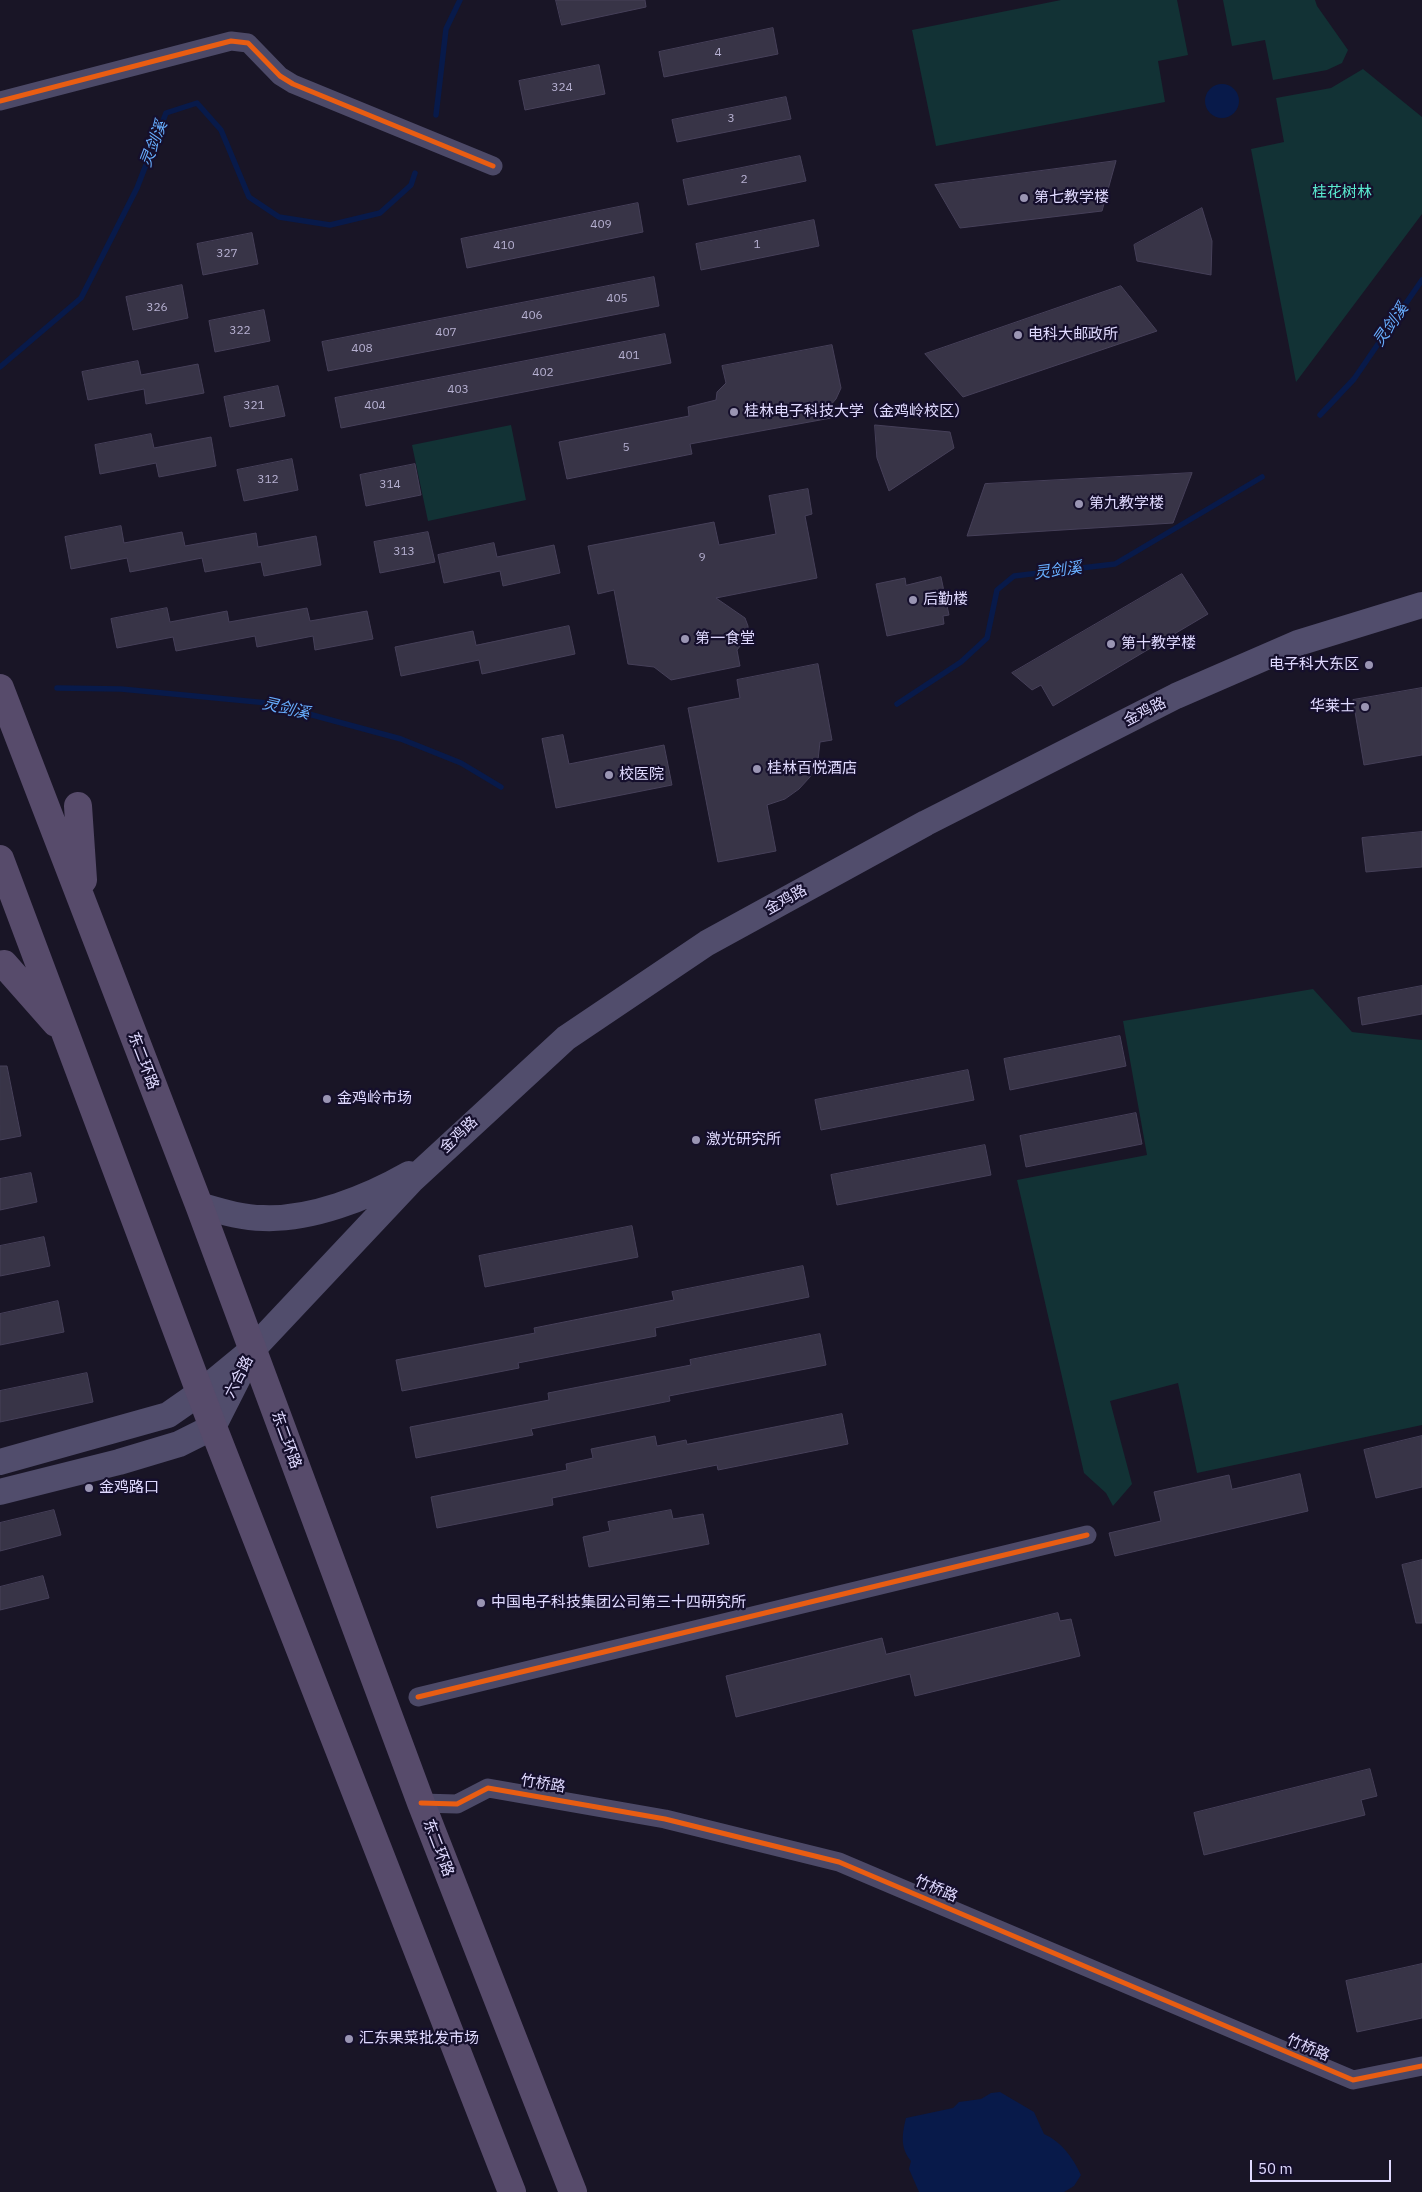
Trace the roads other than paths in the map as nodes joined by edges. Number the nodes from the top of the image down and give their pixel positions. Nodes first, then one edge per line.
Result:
1 (0, 101) edge
2 (493, 166) dead end
3 (1422, 605) edge
4 (0, 688) edge
5 (78, 806) dead end
6 (0, 859) edge
7 (85, 909) junction
8 (4, 964) dead end
9 (68, 1036) junction
10 (435, 1158) junction
11 (199, 1205) junction
12 (252, 1350) junction
13 (201, 1392) junction
14 (213, 1427) junction
15 (0, 1462) edge
16 (0, 1492) edge
17 (1086, 1535) dead end
18 (418, 1697) dead end
19 (421, 1803) junction
20 (1422, 2066) edge
21 (512, 2192) edge
22 (573, 2192) edge

1 - 2 street
3 - 10 main road, 金鸡路
4 - 7 main road, 东二环路
5 - 7 main road
6 - 9 main road
7 - 11 main road, 东二环路
8 - 9 main road
9 - 13 main road
10 - 11 main road
10 - 12 main road, 金鸡路
11 - 12 main road, 东二环路
12 - 13 main road, 六合路
12 - 14 main road, 六合路
12 - 19 main road, 东二环路
13 - 14 main road
13 - 15 main road, 六合路
14 - 16 main road
14 - 21 main road
17 - 18 street
19 - 20 street, 竹桥路
19 - 22 main road, 东二环路

